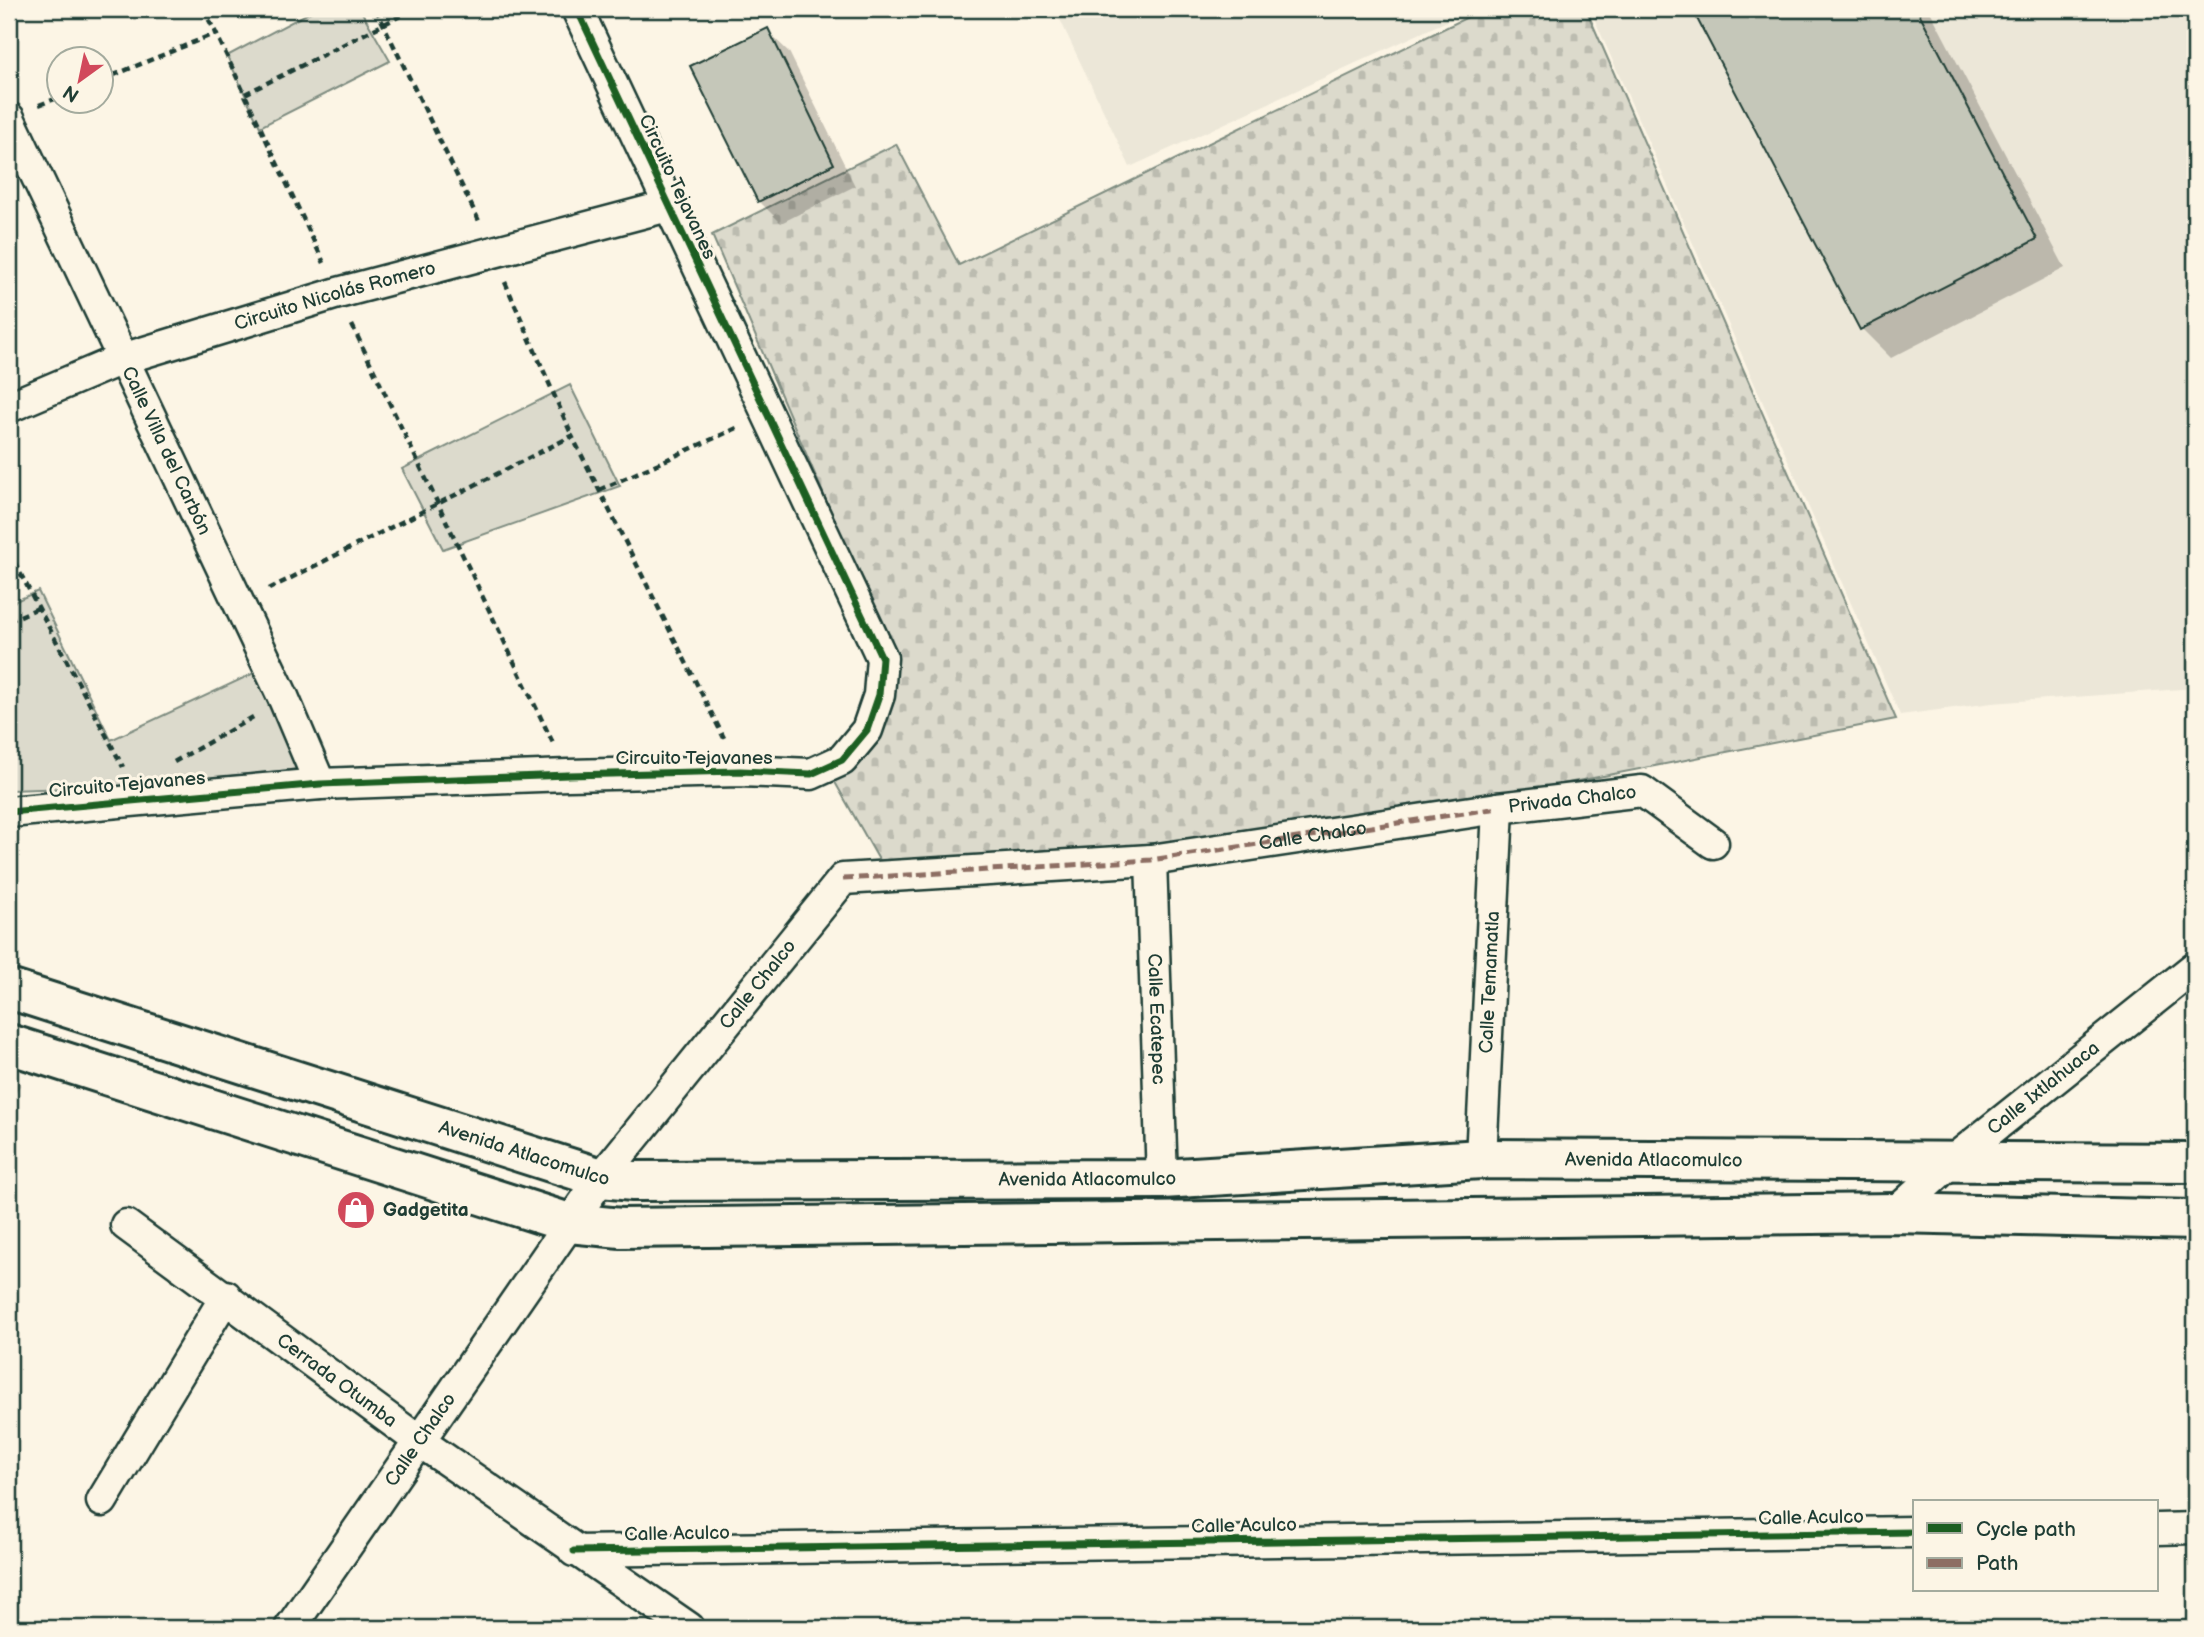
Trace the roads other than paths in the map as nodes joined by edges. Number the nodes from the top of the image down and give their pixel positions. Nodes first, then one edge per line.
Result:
1 (577, 9) edge
2 (9, 118) edge
3 (668, 206) junction
4 (122, 359) junction
5 (9, 407) edge
6 (320, 784) junction
7 (1498, 808) junction
8 (9, 812) edge
9 (1713, 843) dead end
10 (1151, 860) junction
11 (2195, 967) edge
12 (9, 989) edge
13 (9, 1044) edge
14 (1481, 1159) junction
15 (1952, 1161) junction
16 (2195, 1163) edge
17 (601, 1178) junction
18 (1162, 1179) junction
19 (1895, 1213) junction
20 (2195, 1220) edge
21 (569, 1223) junction
22 (126, 1225) dead end
23 (226, 1296) junction
24 (419, 1441) junction
25 (102, 1501) dead end
26 (2195, 1528) edge
27 (2158, 1529) edge
28 (1913, 1532) edge
29 (574, 1551) junction
30 (290, 1628) edge
31 (689, 1628) edge

1 - 3 street, Circuito Tejavanes
2 - 4 street, Calle Villa del Carbón
3 - 4 street, Circuito Nicolás Romero
3 - 6 street, Circuito Tejavanes
4 - 5 street, Circuito Nicolás Romero
4 - 6 street, Calle Villa del Carbón
6 - 8 street, Circuito Tejavanes
7 - 9 street, Privada Chalco
7 - 10 street, Calle Chalco
7 - 14 street, Calle Temamatla
10 - 17 street, Calle Chalco
10 - 18 street, Calle Ecatepec
11 - 15 street, Calle Ixtlahuaca
12 - 17 main road, Avenida Atlacomulco
13 - 21 main road
14 - 15 main road, Avenida Atlacomulco
14 - 18 main road, Avenida Atlacomulco
15 - 16 main road, Avenida Atlacomulco
15 - 19 street, Calle Ixtlahuaca
17 - 18 main road, Avenida Atlacomulco
17 - 21 street, Calle Chalco
19 - 20 main road
19 - 21 main road
21 - 24 street, Calle Chalco
22 - 23 street, Cerrada Otumba
23 - 24 street, Cerrada Otumba
23 - 25 street
24 - 29 street, Cerrada Otumba
24 - 30 street, Calle Chalco
26 - 27 street
28 - 29 street, Calle Aculco
29 - 31 street, Cerrada Otumba

